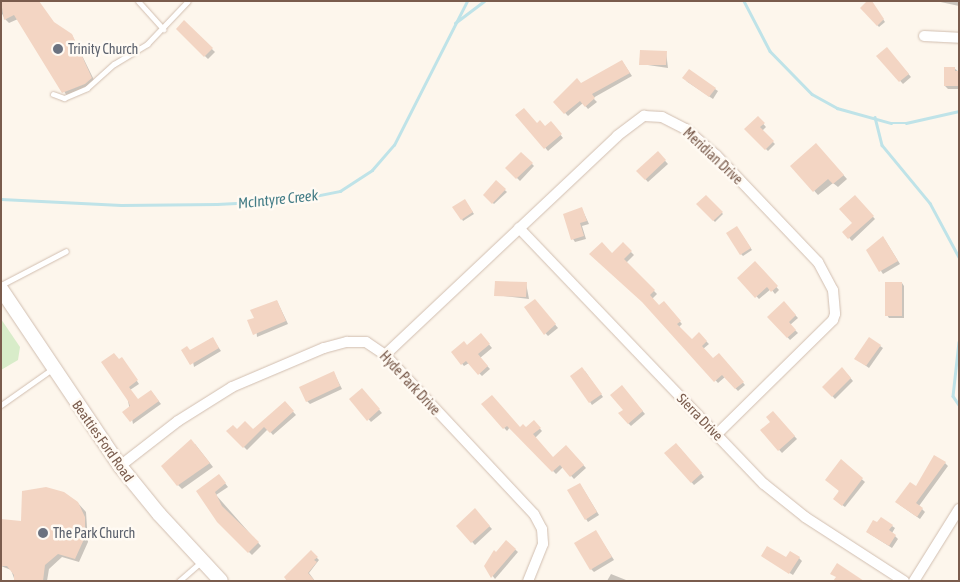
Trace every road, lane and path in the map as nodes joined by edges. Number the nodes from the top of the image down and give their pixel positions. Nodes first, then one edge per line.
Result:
1 (138, 1) edge
2 (188, 1) edge
3 (162, 28) junction
4 (924, 36) dead end
5 (959, 38) edge
6 (53, 94) dead end
7 (519, 228) junction
8 (66, 251) dead end
9 (1, 284) edge
10 (1, 289) edge
11 (385, 355) junction
12 (53, 368) junction
13 (1, 404) edge
14 (716, 435) junction
15 (120, 466) junction
16 (959, 509) edge
17 (202, 561) junction
18 (178, 581) edge
19 (221, 581) edge
20 (528, 581) edge
21 (904, 581) edge
22 (914, 581) edge

1 - 3 lane
2 - 3 lane
3 - 6 lane
4 - 5 street
7 - 11 street, Meridian Drive
7 - 14 street, Sierra Drive
7 - 14 street, Meridian Drive
8 - 9 lane
10 - 12 main road, Beatties Ford Road
11 - 15 street, Hyde Park Drive
11 - 20 street, Hyde Park Drive
12 - 13 lane
12 - 15 main road, Beatties Ford Road
14 - 21 street, Sierra Drive
15 - 17 main road, Beatties Ford Road
16 - 22 street
17 - 18 lane
17 - 19 main road, Beatties Ford Road

